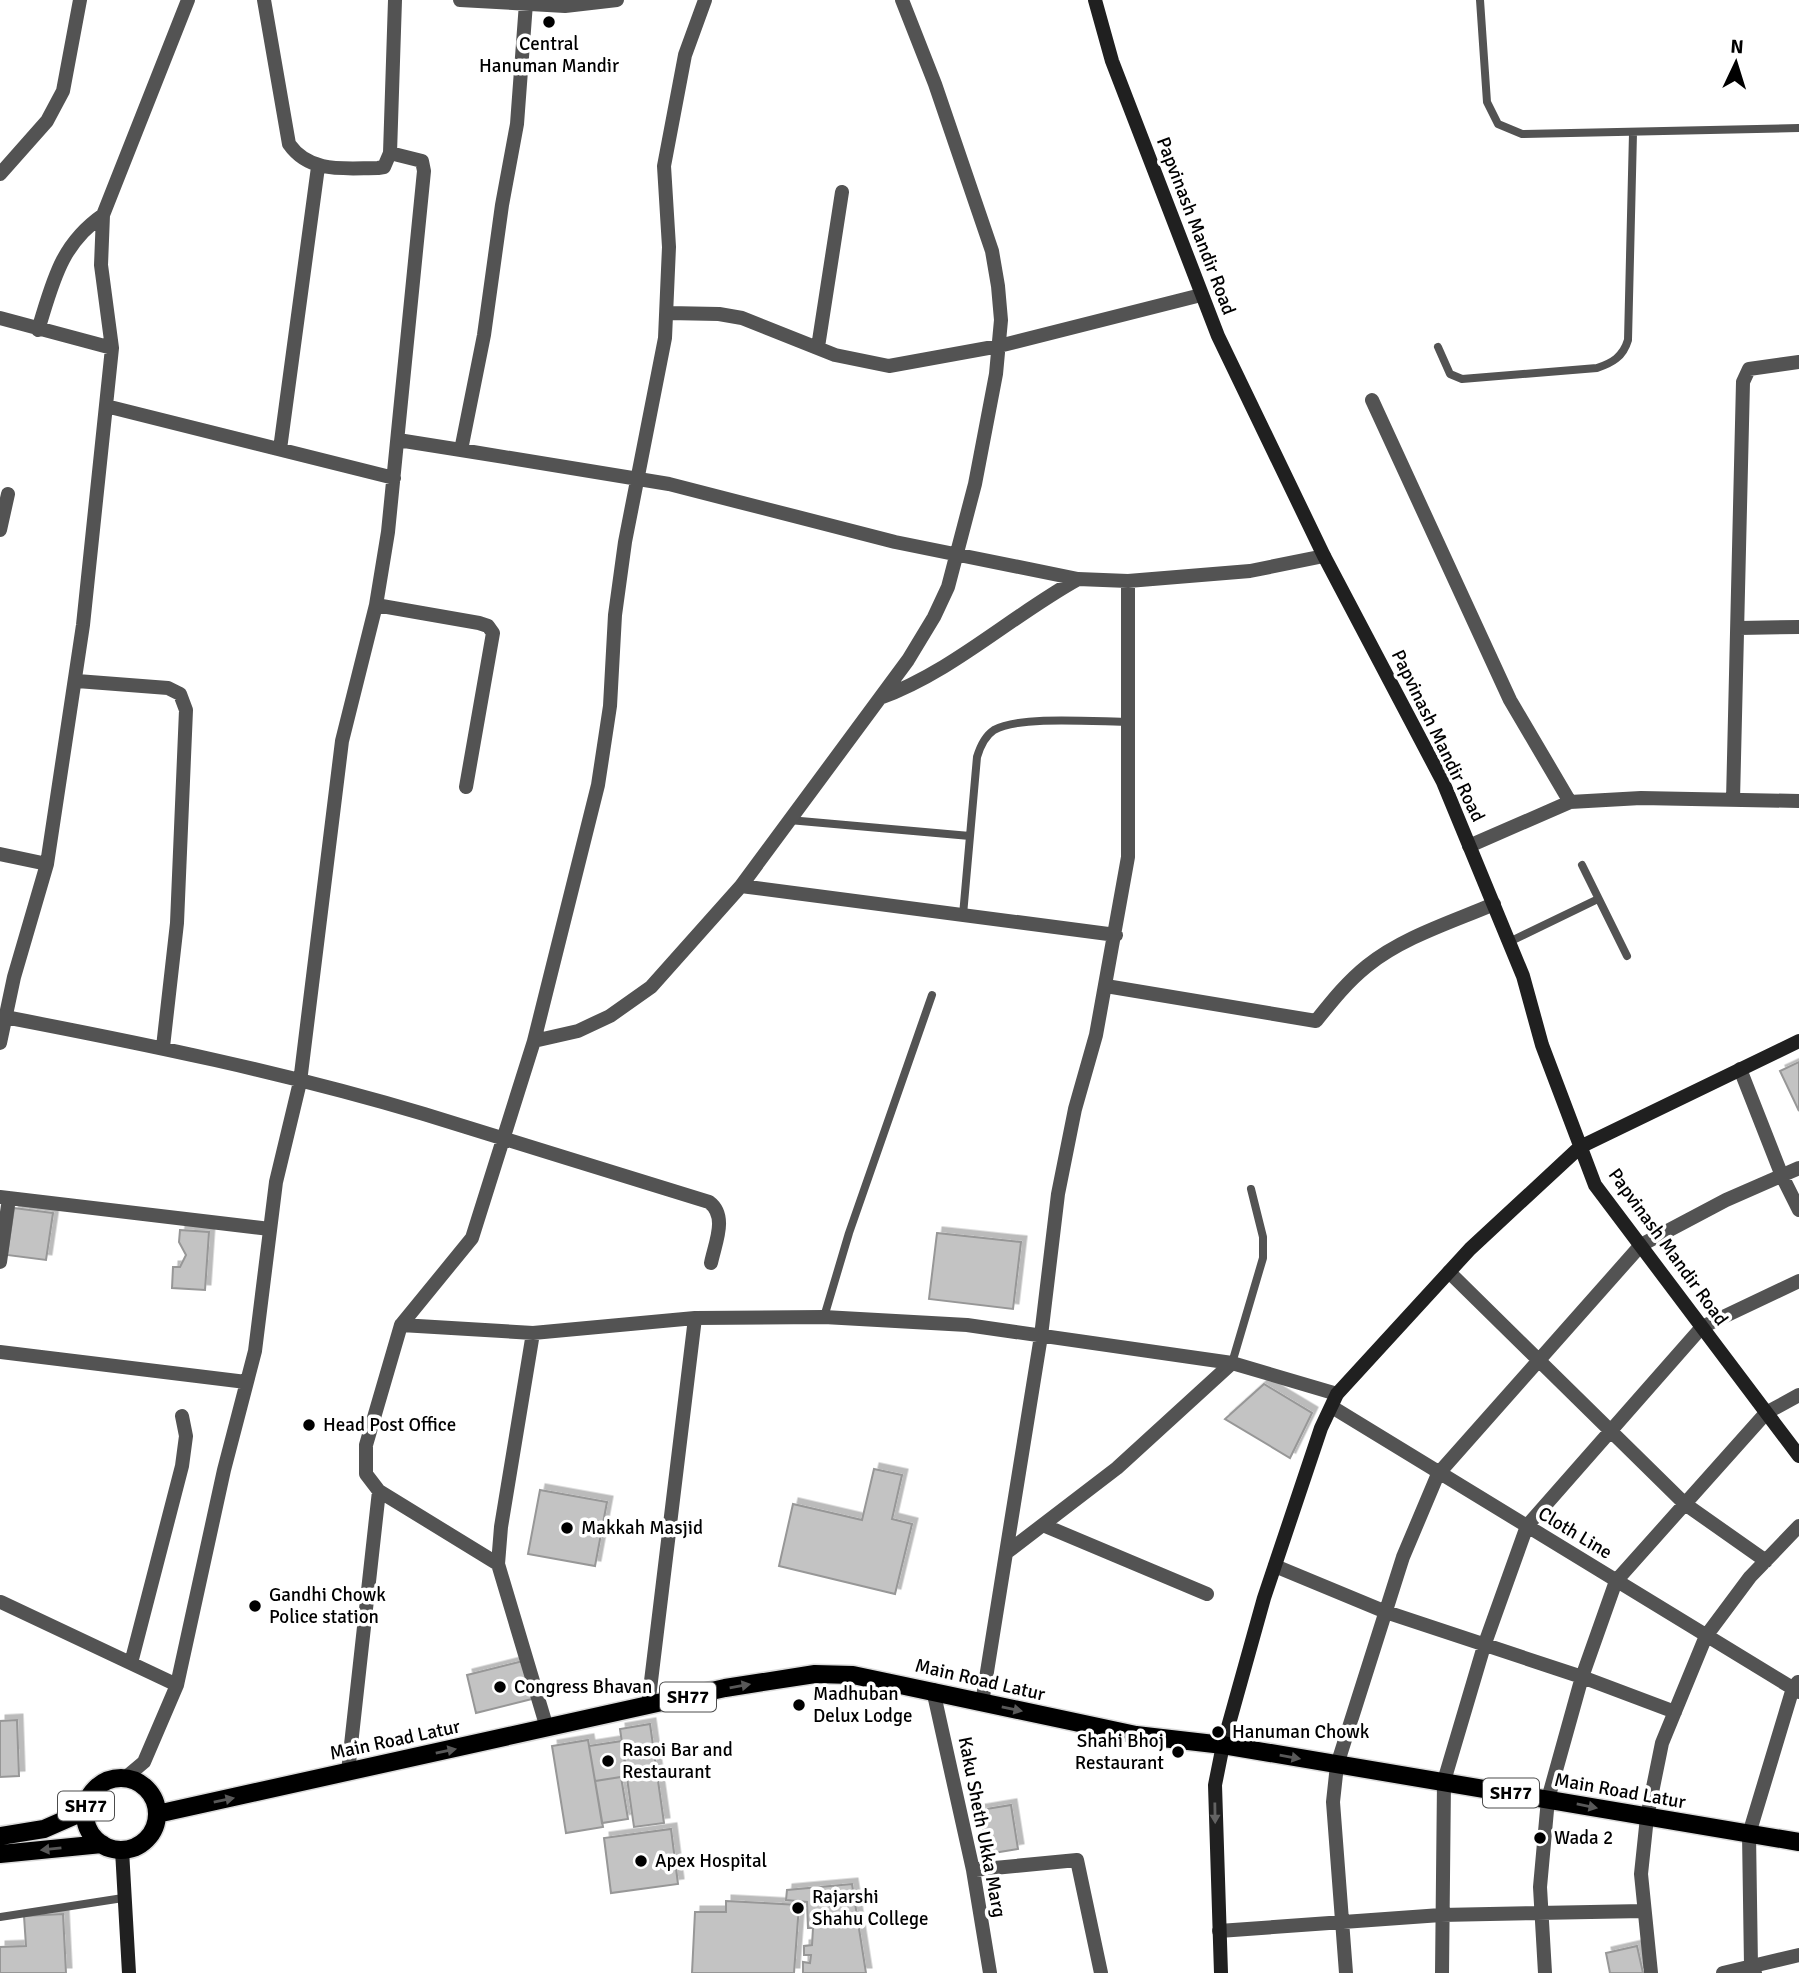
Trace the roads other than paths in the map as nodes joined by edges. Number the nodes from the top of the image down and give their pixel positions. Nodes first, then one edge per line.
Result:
1 (80, 0) edge
2 (188, 0) edge
3 (264, 0) edge
4 (395, 0) edge
5 (460, 0) edge
6 (617, 0) edge
7 (705, 0) edge
8 (902, 0) edge
9 (1095, 0) edge
10 (1480, 0) edge
11 (526, 3) junction
12 (565, 3) edge
13 (1799, 128) edge
14 (1633, 133) junction
15 (390, 153) junction
16 (318, 167) junction
17 (0, 174) edge
18 (842, 192) dead end
19 (103, 215) junction
20 (1201, 295) junction
21 (668, 313) junction
22 (0, 318) edge
23 (38, 330) junction
24 (999, 346) junction
25 (818, 347) junction
26 (1438, 347) dead end
27 (112, 348) junction
28 (1799, 362) edge
29 (1372, 400) dead end
30 (106, 406) junction
31 (398, 440) junction
32 (280, 449) junction
33 (461, 450) junction
34 (637, 477) junction
35 (394, 478) junction
36 (8, 494) dead end
37 (0, 530) edge
38 (957, 555) junction
39 (1324, 556) junction
40 (1078, 579) junction
41 (1128, 581) junction
42 (376, 605) junction
43 (1799, 627) edge
44 (1739, 628) junction
45 (76, 681) junction
46 (879, 699) junction
47 (1130, 722) junction
48 (466, 787) dead end
49 (1733, 800) junction
50 (1799, 800) edge
51 (1570, 802) junction
52 (789, 820) junction
53 (970, 836) junction
54 (1469, 846) junction
55 (0, 854) edge
56 (47, 864) junction
57 (1582, 865) dead end
58 (741, 886) junction
59 (1598, 899) junction
60 (1493, 904) junction
61 (963, 915) junction
62 (1116, 935) junction
63 (1509, 942) junction
64 (1627, 956) dead end
65 (1106, 986) junction
66 (932, 995) dead end
67 (5, 1017) junction
68 (534, 1041) junction
69 (1799, 1041) edge
70 (0, 1043) edge
71 (163, 1047) junction
72 (1740, 1069) junction
73 (300, 1082) junction
74 (505, 1141) junction
75 (1580, 1147) junction
76 (1799, 1168) edge
77 (1782, 1176) junction
78 (1251, 1189) dead end
79 (4, 1197) edge
80 (1799, 1210) edge
81 (270, 1229) junction
82 (1641, 1245) junction
83 (0, 1262) edge
84 (711, 1263) dead end
85 (1448, 1272) junction
86 (1799, 1281) edge
87 (824, 1317) junction
88 (695, 1318) junction
89 (401, 1325) junction
90 (1702, 1327) junction
91 (533, 1333) junction
92 (1041, 1336) junction
93 (0, 1352) edge
94 (1536, 1361) junction
95 (1232, 1363) junction
96 (246, 1382) junction
97 (1799, 1395) edge
98 (1334, 1400) junction
99 (1766, 1413) junction
100 (182, 1416) dead end
101 (1611, 1430) junction
102 (1799, 1456) edge
103 (1438, 1474) junction
104 (379, 1491) junction
105 (1685, 1504) junction
106 (1043, 1525) junction
107 (1527, 1526) junction
108 (1799, 1526) edge
109 (1006, 1553) junction
110 (1766, 1561) junction
111 (498, 1564) junction
112 (1275, 1566) junction
113 (1616, 1581) junction
114 (1207, 1594) dead end
115 (1, 1602) edge
116 (1386, 1612) junction
117 (1706, 1636) junction
118 (1484, 1646) junction
119 (131, 1663) junction
120 (1582, 1676) junction
121 (177, 1685) junction
122 (1797, 1687) edge
123 (933, 1690) junction
124 (982, 1703) junction
125 (648, 1706) junction
126 (1675, 1712) junction
127 (547, 1728) junction
128 (1223, 1745) junction
129 (1337, 1765) junction
130 (348, 1772) junction
131 (125, 1778) junction
132 (1444, 1781) junction
133 (1548, 1799) junction
134 (85, 1811) junction
135 (157, 1814) junction
136 (1647, 1817) junction
137 (1749, 1834) junction
138 (0, 1836) edge
139 (1799, 1842) edge
140 (102, 1844) junction
141 (122, 1850) junction
142 (0, 1854) edge
143 (973, 1870) junction
144 (123, 1898) junction
145 (1644, 1910) junction
146 (1541, 1912) junction
147 (1441, 1915) junction
148 (0, 1917) edge
149 (1343, 1923) junction
150 (1219, 1931) junction
151 (1799, 1955) edge
152 (1753, 1970) edge
153 (129, 1973) edge
154 (990, 1973) edge
155 (1101, 1973) edge
156 (1221, 1973) edge
157 (1346, 1973) edge
158 (1443, 1973) edge
159 (1545, 1973) edge
160 (1650, 1973) edge
161 (1723, 1973) edge

1 - 17 street
2 - 19 street
3 - 16 street
4 - 15 street
5 - 11 street
6 - 12 street
7 - 21 street
8 - 24 street
9 - 20 street, Papvinash Mandir Road
10 - 14 lane
11 - 12 street
11 - 33 street
13 - 14 lane
14 - 26 lane
15 - 16 street
15 - 31 street
16 - 32 street
18 - 25 street
19 - 23 street
19 - 27 street
20 - 24 street
20 - 39 street, Papvinash Mandir Road
21 - 25 street
21 - 34 street
22 - 23 street
23 - 27 street
24 - 25 street
24 - 38 street
27 - 30 street
28 - 44 street
29 - 51 street
30 - 32 street
30 - 45 street
31 - 33 street
31 - 35 street
32 - 35 street
33 - 34 street
34 - 38 street
34 - 68 street
35 - 42 street
36 - 37 street
38 - 40 street
38 - 46 street
39 - 41 street
39 - 54 street, Papvinash Mandir Road
40 - 41 street
40 - 46 street
41 - 47 street
42 - 48 street
42 - 73 street
43 - 44 street
44 - 49 street
45 - 56 street
45 - 71 street
46 - 52 street
47 - 53 lane
47 - 62 street
49 - 50 street
49 - 51 street
51 - 54 street
52 - 53 lane
52 - 58 street
53 - 61 lane
54 - 60 street, Papvinash Mandir Road
55 - 56 street
56 - 67 street
57 - 59 lane
58 - 61 street
58 - 68 street
59 - 63 lane
59 - 64 lane
60 - 63 street, Papvinash Mandir Road
60 - 65 street
61 - 62 street
62 - 65 street
63 - 75 street, Papvinash Mandir Road
65 - 92 street
66 - 87 lane
67 - 70 street
67 - 71 street
68 - 74 street
69 - 72 street
71 - 73 street
72 - 75 street
72 - 77 street
73 - 74 street
73 - 81 street
74 - 84 street
74 - 89 street
75 - 82 street, Papvinash Mandir Road
75 - 85 street
76 - 77 street
77 - 80 street
77 - 82 street
78 - 95 lane
79 - 81 street
79 - 83 street
81 - 96 street
82 - 90 street, Papvinash Mandir Road
82 - 94 street
85 - 94 street
85 - 98 street
86 - 90 street
87 - 88 street, Cloth Line
87 - 92 street, Cloth Line
88 - 91 street, Cloth Line
88 - 125 street
89 - 91 street, Cloth Line
89 - 104 street
90 - 99 street, Papvinash Mandir Road
90 - 101 street
91 - 111 street
92 - 95 street, Cloth Line
92 - 109 street
93 - 96 street
94 - 101 street
94 - 103 street
95 - 98 street, Cloth Line
95 - 106 street
96 - 121 street
97 - 99 street
98 - 103 street, Cloth Line
98 - 112 street
99 - 102 street, Papvinash Mandir Road
99 - 105 street
100 - 119 street
101 - 105 street
101 - 107 street
103 - 107 street, Cloth Line
103 - 116 street
104 - 111 street
104 - 130 street
105 - 110 street
105 - 113 street
106 - 109 street
106 - 114 street
107 - 113 street, Cloth Line
107 - 118 street
108 - 110 street
109 - 124 street
110 - 117 street
111 - 127 street
112 - 116 street
112 - 128 street
113 - 117 street, Cloth Line
113 - 120 street
115 - 119 street
116 - 118 street
116 - 129 street
117 - 122 street, Cloth Line
117 - 126 street
118 - 120 street
118 - 132 street
119 - 121 street
120 - 126 street
120 - 133 street
121 - 131 street
122 - 137 street
123 - 124 main road, Main Road Latur / SH77
125 -> 123 main road, Main Road Latur / SH77
123 - 143 street, Kaku Sheth Ukka Marg
124 -> 128 main road, Main Road Latur / SH77
125 - 127 main road, Main Road Latur / SH77
126 - 136 street
130 -> 127 main road, Main Road Latur / SH77
128 -> 129 main road, Main Road Latur / SH77
128 -> 150 street
129 - 132 main road, Main Road Latur / SH77
129 - 149 street
135 -> 130 main road, Main Road Latur / SH77
131 - 134 main road, SH77
131 - 135 main road, SH77
132 - 133 main road, Main Road Latur / SH77
132 - 147 street
133 -> 136 main road, Main Road Latur / SH77
133 - 146 street
134 - 138 main road, SH77
134 - 140 main road, SH77
135 - 141 main road
136 - 137 main road, Main Road Latur / SH77
136 - 145 street
137 - 139 main road, Main Road Latur / SH77
137 - 152 street
140 - 141 main road, SH77
140 -> 142 main road, SH77
141 - 144 street
143 - 154 street, Kaku Sheth Ukka Marg
143 - 155 street
144 - 148 lane
144 - 153 street
145 - 146 street
145 - 160 street
146 - 147 street
146 - 159 street
147 - 149 street
147 - 158 street
149 - 150 street
149 - 157 street
150 - 156 street
151 - 152 street
152 - 161 street

